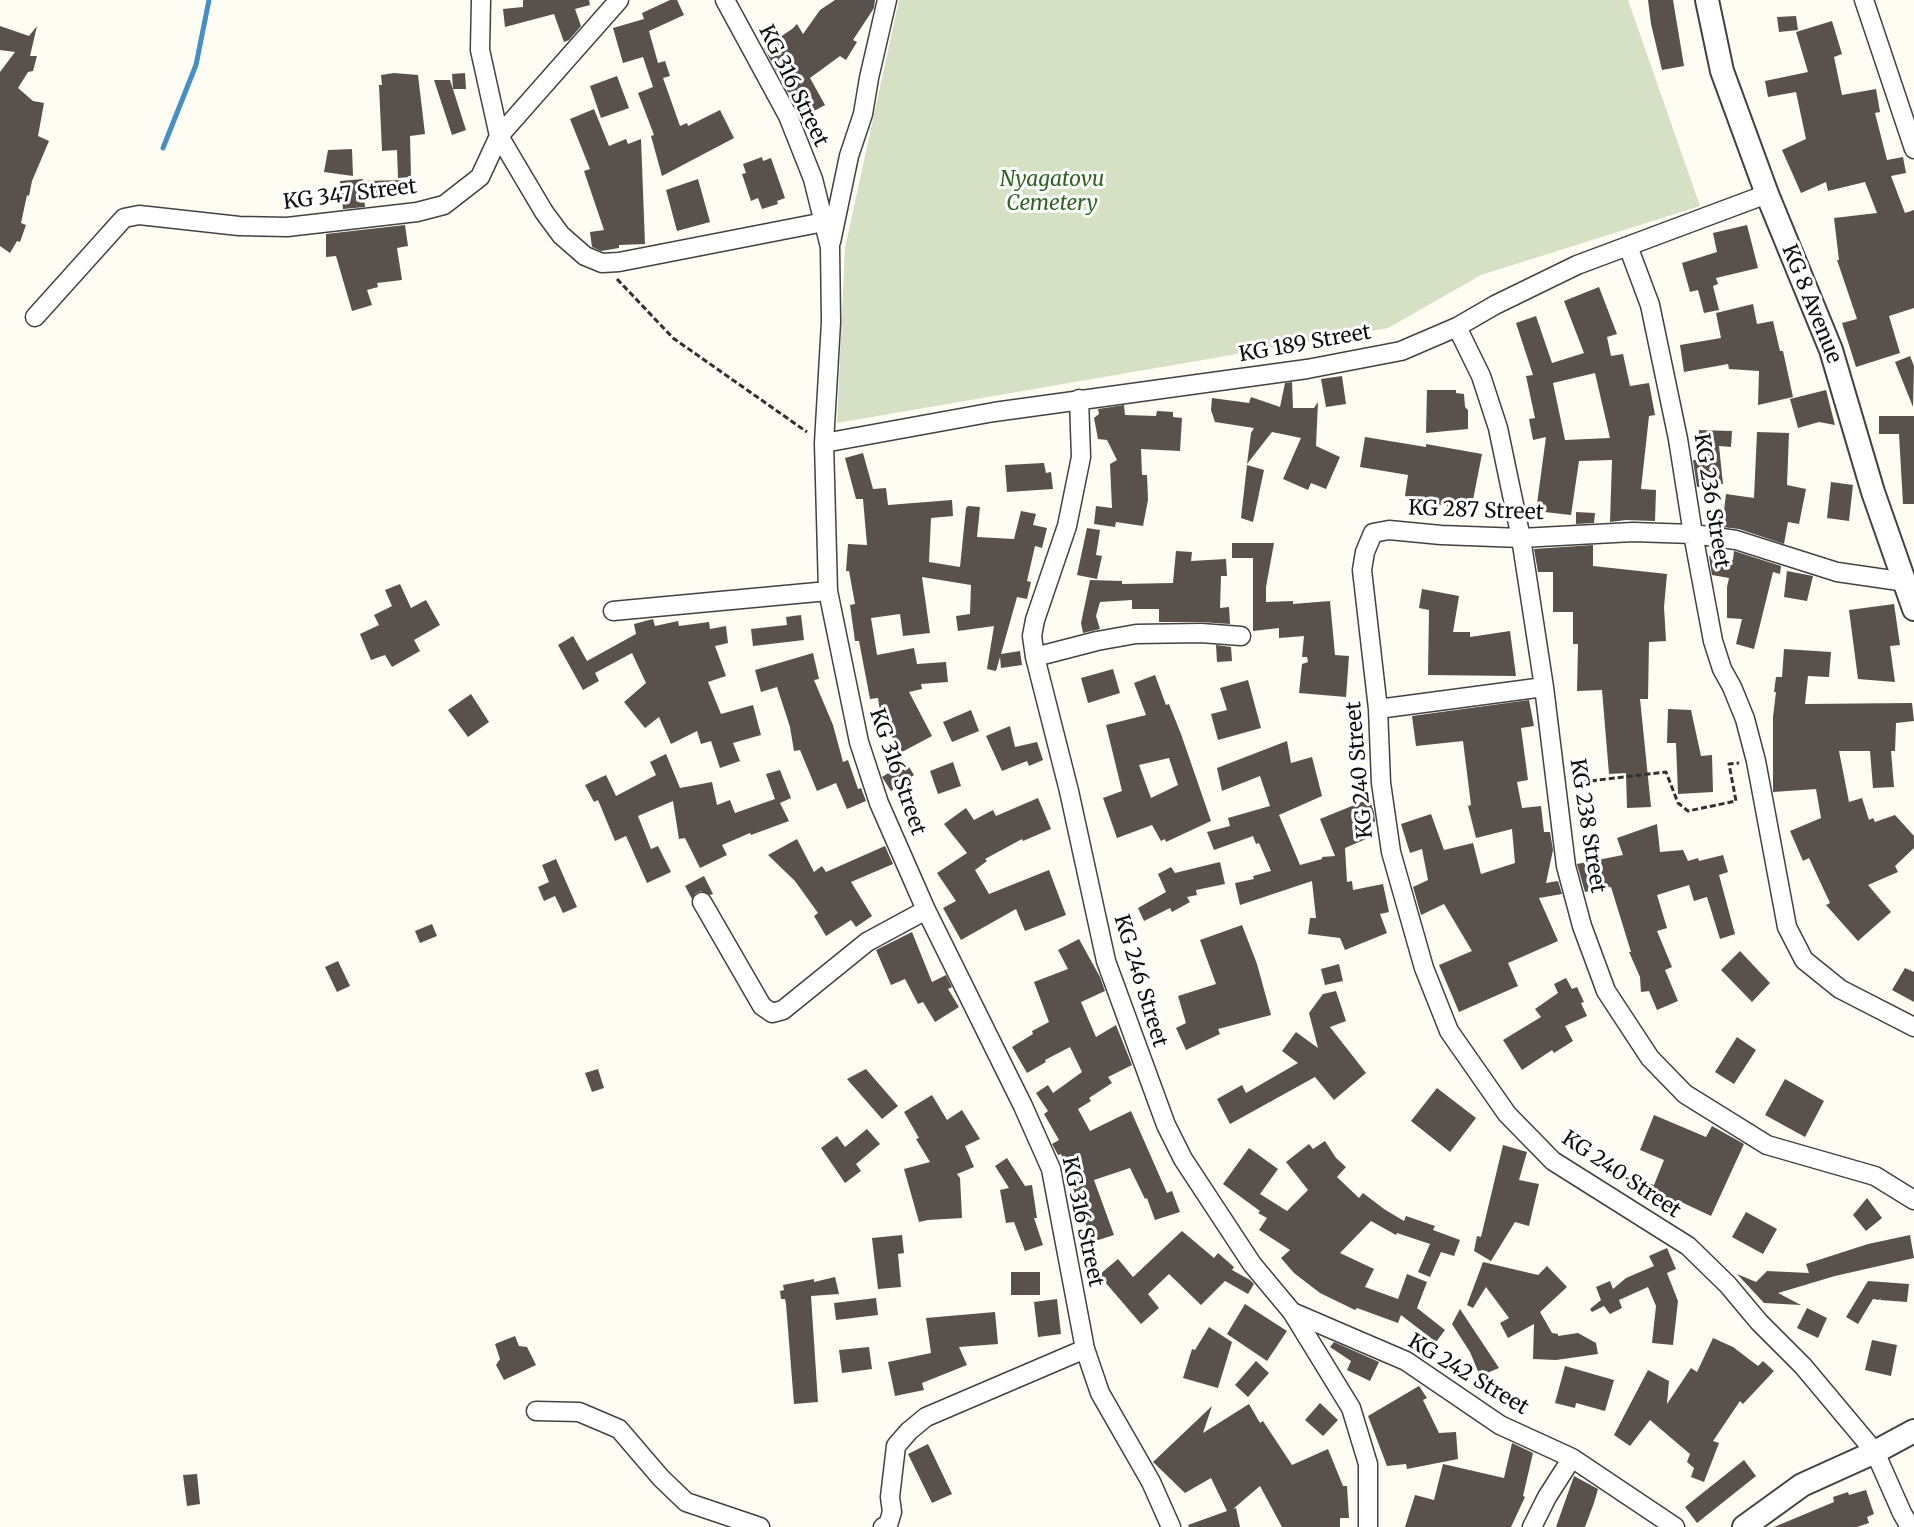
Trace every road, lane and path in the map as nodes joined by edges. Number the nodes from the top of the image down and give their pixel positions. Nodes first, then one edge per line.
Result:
1 (480, 0) edge
2 (618, 0) edge
3 (725, 0) edge
4 (887, 0) edge
5 (1707, 0) edge
6 (1864, 0) edge
7 (499, 136) junction
8 (1914, 149) edge
9 (1767, 194) junction
10 (824, 222) junction
11 (1628, 246) junction
12 (830, 247) junction
13 (602, 263) junction
14 (35, 317) dead end
15 (1457, 327) junction
16 (1079, 399) junction
17 (824, 443) junction
18 (1693, 534) junction
19 (1521, 538) junction
20 (1906, 582) junction
21 (828, 591) junction
22 (1914, 609) edge
23 (613, 611) dead end
24 (1241, 636) dead end
25 (1370, 646) joint
26 (1035, 657) junction
27 (1544, 687) junction
28 (1378, 709) junction
29 (1756, 761) junction
30 (1556, 785) junction
31 (702, 902) dead end
32 (926, 910) junction
33 (1914, 1027) edge
34 (1914, 1200) edge
35 (1292, 1312) junction
36 (1085, 1349) junction
37 (536, 1411) dead end
38 (1914, 1431) edge
39 (1875, 1452) junction
40 (1572, 1458) junction
41 (760, 1527) edge
42 (883, 1527) edge
43 (1171, 1527) edge
44 (1368, 1527) edge
45 (1532, 1527) edge
46 (1675, 1527) edge
47 (1744, 1527) edge
48 (1910, 1527) edge

1 - 7 street
2 - 7 street, KG 347 Street
3 - 10 street, KG 316 Street
4 - 12 street
5 - 9 street, KG 8 Avenue
6 - 8 street
7 - 13 street
7 - 14 street, KG 347 Street
9 - 11 street, KG 189 Street
9 - 20 street, KG 8 Avenue
10 - 12 street, KG 316 Street
10 - 13 street
11 - 15 street, KG 189 Street
11 - 18 street, KG 236 Street
12 - 17 street, KG 316 Street
13 - 17 path
15 - 16 street, KG 189 Street
15 - 19 street, KG 238 Street
16 - 17 street, KG 189 Street
16 - 26 street, KG 246 Street
17 - 21 street, KG 316 Street
18 - 19 street, KG 287 Street
18 - 20 street, KG 287 Street
18 - 29 street, KG 236 Street
19 - 25 street, KG 287 Street
19 - 27 street, KG 238 Street
20 - 22 street, KG 8 Avenue
21 - 23 street
21 - 32 street, KG 316 Street
24 - 26 street
25 - 28 street, KG 240 Street
26 - 35 street, KG 246 Street
27 - 28 street
27 - 30 street, KG 238 Street
28 - 39 street, KG 240 Street
29 - 30 path
29 - 33 street, KG 236 Street
30 - 34 street, KG 238 Street
31 - 32 street
32 - 36 street, KG 316 Street
35 - 40 street, KG 242 Street
35 - 44 street, KG 246 Street
36 - 42 street
36 - 43 street, KG 316 Street
37 - 41 street
38 - 39 street
39 - 47 street
39 - 48 street, KG 240 Street
40 - 45 street
40 - 46 street, KG 242 Street

